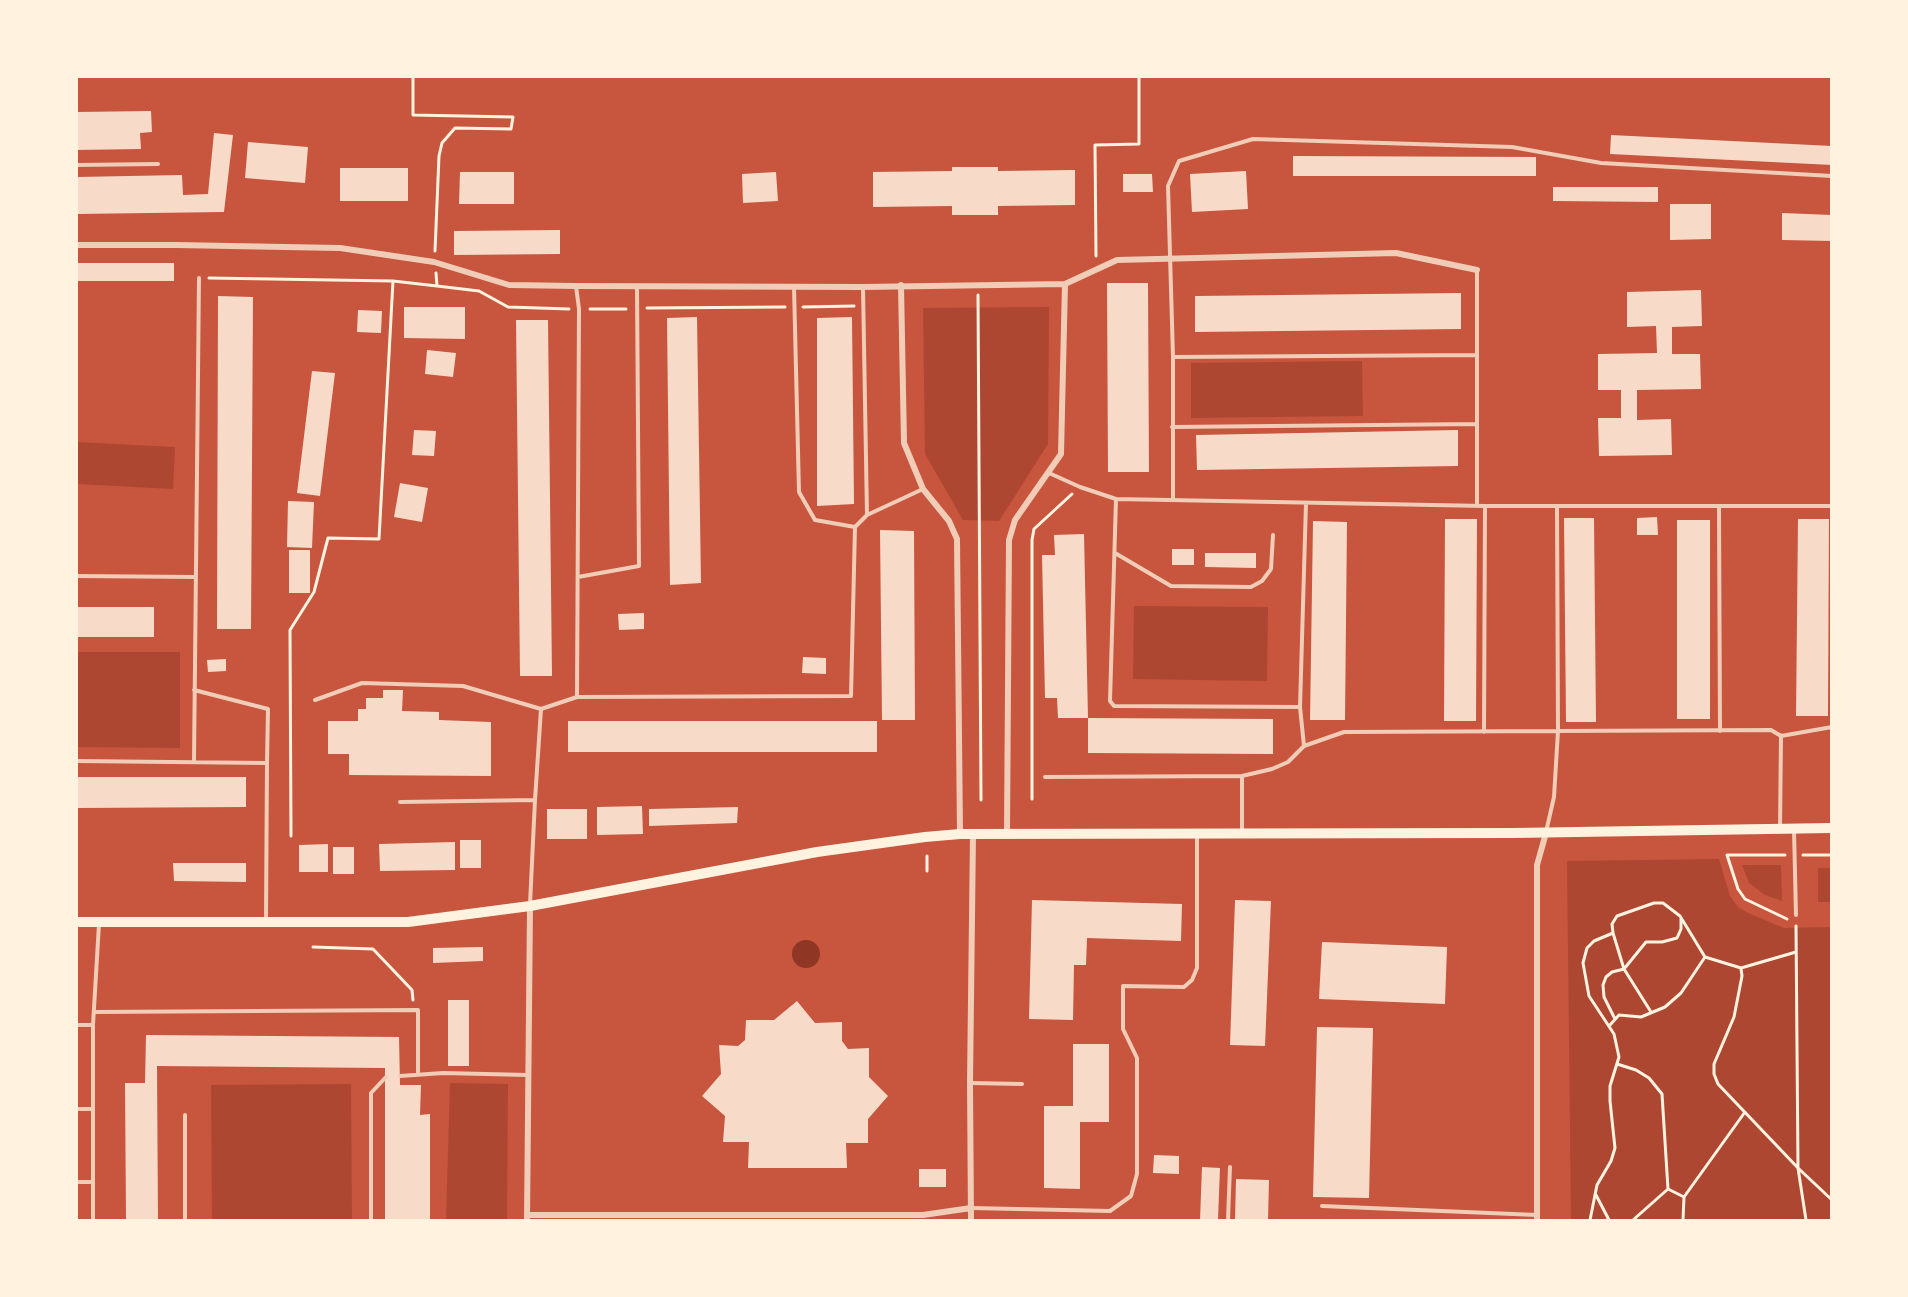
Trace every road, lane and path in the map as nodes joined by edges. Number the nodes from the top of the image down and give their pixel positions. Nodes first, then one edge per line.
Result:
1 (413, 76) edge
2 (1139, 76) edge
3 (158, 164) dead end
4 (76, 165) edge
5 (1832, 176) edge
6 (76, 245) edge
7 (1169, 258) junction
8 (435, 262) junction
9 (1096, 270) junction
10 (1477, 270) joint
11 (199, 278) joint
12 (393, 281) junction
13 (1065, 284) junction
14 (901, 285) junction
15 (576, 286) junction
16 (638, 286) junction
17 (794, 287) junction
18 (863, 287) junction
19 (978, 294) dead end
20 (1477, 355) junction
21 (1173, 357) junction
22 (1477, 424) junction
23 (1172, 427) junction
24 (1049, 473) junction
25 (1080, 487) junction
26 (923, 489) junction
27 (1116, 499) junction
28 (1173, 500) junction
29 (1306, 503) junction
30 (1476, 506) junction
31 (1485, 506) junction
32 (1832, 506) edge
33 (1557, 507) junction
34 (1719, 507) junction
35 (867, 515) junction
36 (855, 527) junction
37 (1273, 535) dead end
38 (1115, 552) junction
39 (76, 576) edge
40 (195, 577) junction
41 (578, 577) junction
42 (194, 690) junction
43 (577, 697) junction
44 (315, 700) dead end
45 (1300, 707) junction
46 (541, 709) junction
47 (1832, 727) edge
48 (1558, 731) junction
49 (1720, 731) junction
50 (1484, 732) junction
51 (1782, 736) junction
52 (1304, 746) junction
53 (76, 761) edge
54 (194, 762) junction
55 (267, 763) junction
56 (1242, 776) junction
57 (1045, 777) dead end
58 (1032, 799) dead end
59 (535, 800) junction
60 (981, 800) dead end
61 (400, 802) dead end
62 (1832, 828) edge
63 (1780, 829) junction
64 (1794, 829) junction
65 (1546, 832) junction
66 (1007, 833) junction
67 (1242, 833) junction
68 (960, 834) junction
69 (973, 834) junction
70 (1197, 834) junction
71 (291, 836) dead end
72 (1794, 855) junction
73 (1832, 855) edge
74 (927, 856) dead end
75 (927, 871) dead end
76 (530, 906) junction
77 (1796, 915) dead end
78 (1680, 916) junction
79 (76, 922) edge
80 (99, 922) junction
81 (266, 922) junction
82 (1613, 933) junction
83 (313, 947) dead end
84 (1796, 952) junction
85 (1705, 957) junction
86 (1741, 968) junction
87 (1624, 969) junction
88 (412, 990) dead end
89 (94, 1012) junction
90 (1652, 1012) junction
91 (1615, 1019) junction
92 (76, 1025) edge
93 (93, 1025) junction
94 (1610, 1025) junction
95 (1617, 1064) junction
96 (418, 1074) junction
97 (529, 1075) junction
98 (400, 1076) dead end
99 (386, 1077) dead end
100 (970, 1083) junction
101 (1022, 1084) dead end
102 (76, 1109) edge
103 (93, 1109) junction
104 (1745, 1112) junction
105 (185, 1115) dead end
106 (1230, 1167) dead end
107 (1798, 1168) junction
108 (76, 1182) edge
109 (93, 1182) junction
110 (1668, 1189) junction
111 (1596, 1193) junction
112 (1684, 1197) junction
113 (1832, 1200) edge
114 (1322, 1206) dead end
115 (972, 1208) junction
116 (527, 1218) edge
117 (1537, 1218) edge
118 (93, 1221) edge
119 (185, 1221) edge
120 (371, 1221) edge
121 (971, 1221) edge
122 (1228, 1221) edge
123 (1590, 1221) edge
124 (1609, 1221) edge
125 (1633, 1221) edge
126 (1683, 1221) edge
127 (1806, 1221) edge

1 - 8 path
2 - 9 path
3 - 4 lane
5 - 7 lane
6 - 8 street
7 - 9 street
7 - 10 street
7 - 21 lane
8 - 12 path
8 - 15 street
9 - 13 street
10 - 20 lane
11 - 12 path
11 - 40 lane
12 - 71 path
13 - 14 street
13 - 24 street
14 - 18 street
14 - 26 street
15 - 16 street
15 - 41 lane
16 - 17 street
16 - 41 lane
17 - 18 street
17 - 36 lane
18 - 35 lane
19 - 60 path
20 - 21 lane
20 - 22 lane
21 - 23 lane
22 - 23 lane
22 - 30 lane
23 - 28 lane
24 - 25 lane
24 - 66 street
25 - 27 lane
25 - 58 path
26 - 35 lane
26 - 68 street
27 - 28 lane
27 - 38 lane
28 - 29 lane
29 - 30 lane
29 - 45 lane
30 - 31 lane
31 - 33 lane
31 - 50 lane
32 - 34 lane
33 - 34 lane
33 - 48 lane
34 - 49 lane
35 - 36 lane
36 - 43 lane
37 - 38 lane
38 - 45 lane
39 - 40 lane
40 - 42 lane
41 - 43 lane
42 - 54 lane
42 - 55 lane
43 - 46 lane
44 - 46 lane
45 - 52 lane
46 - 59 lane
47 - 51 lane
48 - 49 lane
48 - 50 lane
48 - 65 lane
49 - 51 lane
50 - 52 lane
51 - 63 lane
52 - 56 lane
53 - 54 lane
54 - 55 lane
55 - 81 lane
56 - 57 lane
56 - 67 lane
59 - 61 lane
59 - 76 lane
62 - 64 main road
63 - 64 main road
63 - 65 main road
64 - 72 lane
65 - 67 main road
65 - 117 street
66 - 69 main road
66 - 70 main road
67 - 70 main road
68 - 69 main road
68 - 76 main road
69 - 100 street
70 - 115 lane
72 - 73 path
72 - 77 lane
72 - 84 path
74 - 75 path
76 - 81 main road
76 - 97 street
78 - 82 path
78 - 85 path
78 - 87 path
79 - 80 main road
80 - 81 main road
80 - 89 lane
82 - 87 path
82 - 94 path
83 - 88 path
84 - 86 path
84 - 107 path
85 - 86 path
85 - 90 path
86 - 104 path
87 - 90 path
87 - 91 path
89 - 93 lane
89 - 96 lane
90 - 91 path
91 - 94 path
92 - 93 lane
93 - 103 lane
94 - 95 path
95 - 110 path
95 - 111 path
96 - 97 lane
96 - 98 lane
97 - 116 street
99 - 120 lane
100 - 101 lane
100 - 115 street
102 - 103 lane
103 - 109 lane
104 - 107 path
104 - 112 path
105 - 119 lane
106 - 122 lane
107 - 113 path
107 - 127 path
108 - 109 lane
109 - 118 lane
110 - 112 path
110 - 125 path
111 - 123 path
111 - 124 path
112 - 126 path
114 - 117 lane
115 - 116 street
115 - 121 street

